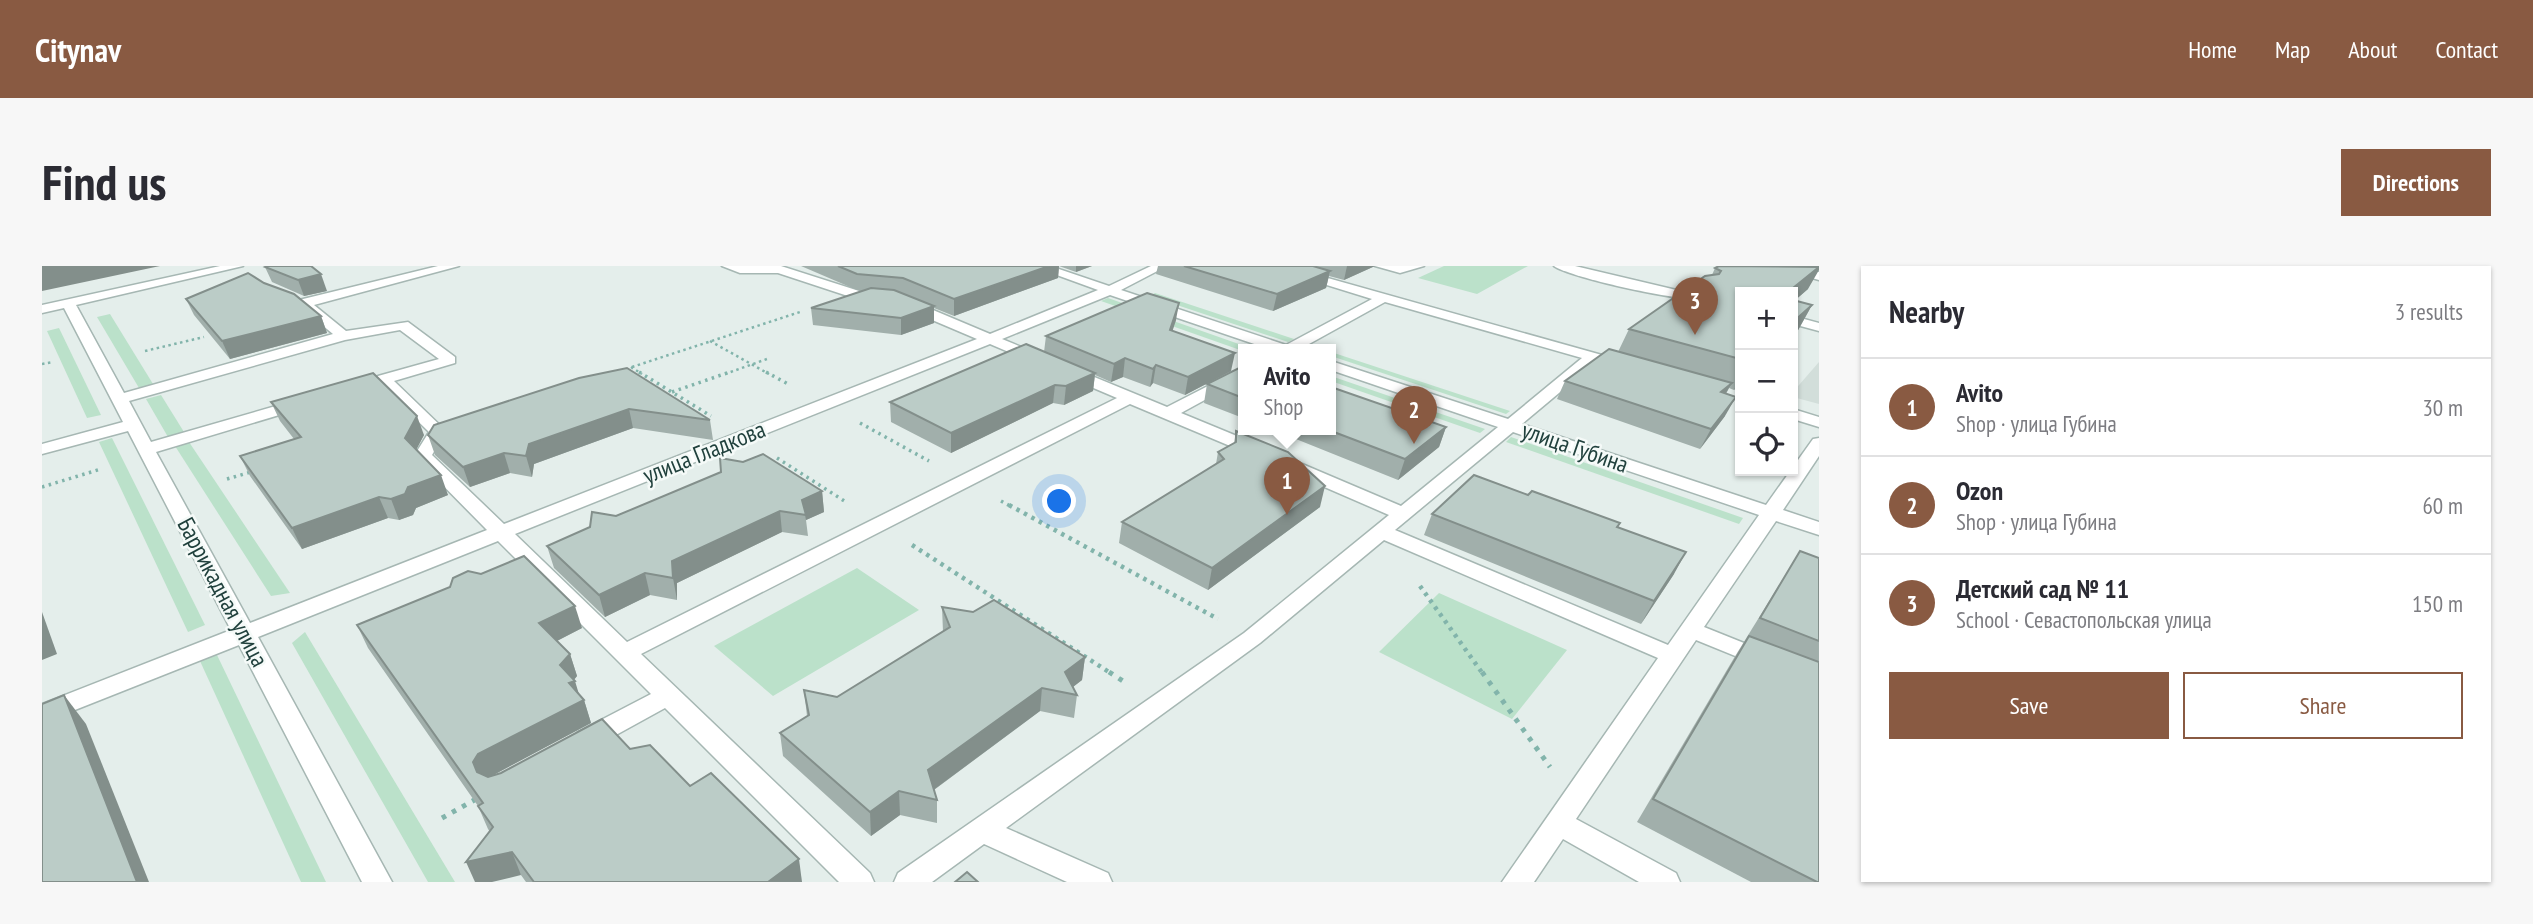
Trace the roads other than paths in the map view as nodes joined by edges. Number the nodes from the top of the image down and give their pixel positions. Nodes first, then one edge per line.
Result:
1 (237, 266) edge
2 (453, 266) edge
3 (728, 266) edge
4 (1038, 266) edge
5 (1161, 266) edge
6 (1271, 266) edge
7 (1381, 266) edge
8 (1418, 266) edge
9 (1560, 266) edge
10 (1775, 266) edge
11 (780, 267) edge
12 (1819, 276) edge
13 (1107, 289) junction
14 (1699, 297) edge
15 (1383, 298) junction
16 (68, 303) junction
17 (42, 309) edge
18 (1798, 321) edge
19 (1819, 327) edge
20 (343, 336) junction
21 (991, 338) junction
22 (1271, 344) edge
23 (1296, 344) edge
24 (1593, 357) junction
25 (1620, 364) edge
26 (1336, 367) edge
27 (1238, 376) edge
28 (383, 380) junction
29 (357, 387) edge
30 (1131, 397) junction
31 (120, 399) junction
32 (317, 399) edge
33 (1168, 413) junction
34 (1798, 416) edge
35 (1819, 422) edge
36 (133, 425) junction
37 (1508, 425) junction
38 (1819, 443) edge
39 (42, 449) edge
40 (146, 449) junction
41 (1770, 513) junction
42 (1404, 514) junction
43 (1819, 529) edge
44 (1381, 531) junction
45 (501, 532) junction
46 (1689, 629) junction
47 (244, 633) junction
48 (624, 653) junction
49 (1671, 655) junction
50 (1819, 681) edge
51 (668, 695) junction
52 (42, 714) edge
53 (559, 754) edge
54 (1557, 822) junction
55 (982, 830) junction
56 (377, 882) edge
57 (859, 882) edge
58 (909, 882) edge
59 (1097, 882) edge
60 (1517, 882) edge
61 (1665, 882) edge

1 - 16 street
2 - 20 street
3 - 11 street
4 - 13 street
5 - 13 street, улица Гладкова
6 - 15 street
7 - 8 street
9 - 14 street
10 - 12 street
11 - 21 street
13 - 21 street, улица Гладкова
13 - 22 street
15 - 23 street
15 - 24 street
16 - 17 street
16 - 31 street, Баррикадная улица
18 - 19 street
20 - 28 street
20 - 31 street
21 - 30 street
21 - 45 street, улица Гладкова
24 - 25 street
24 - 37 street
26 - 37 street, улица Губина
27 - 33 street
28 - 29 street
28 - 45 street
30 - 33 street
30 - 48 street
31 - 36 street, Баррикадная улица
32 - 40 street
33 - 42 street
34 - 35 street
36 - 39 street
36 - 40 street, Баррикадная улица
37 - 41 street, улица Губина
37 - 42 street
38 - 41 street
40 - 47 street, Баррикадная улица
41 - 43 street, улица Губина
41 - 46 street
42 - 44 street
44 - 49 street
44 - 55 street
45 - 47 street, улица Гладкова
45 - 48 street
46 - 49 street
46 - 50 street
47 - 52 street, улица Гладкова
47 - 56 street, Баррикадная улица
48 - 51 street
49 - 54 street
51 - 53 street
51 - 57 street
54 - 60 street
54 - 61 street
55 - 58 street
55 - 59 street

